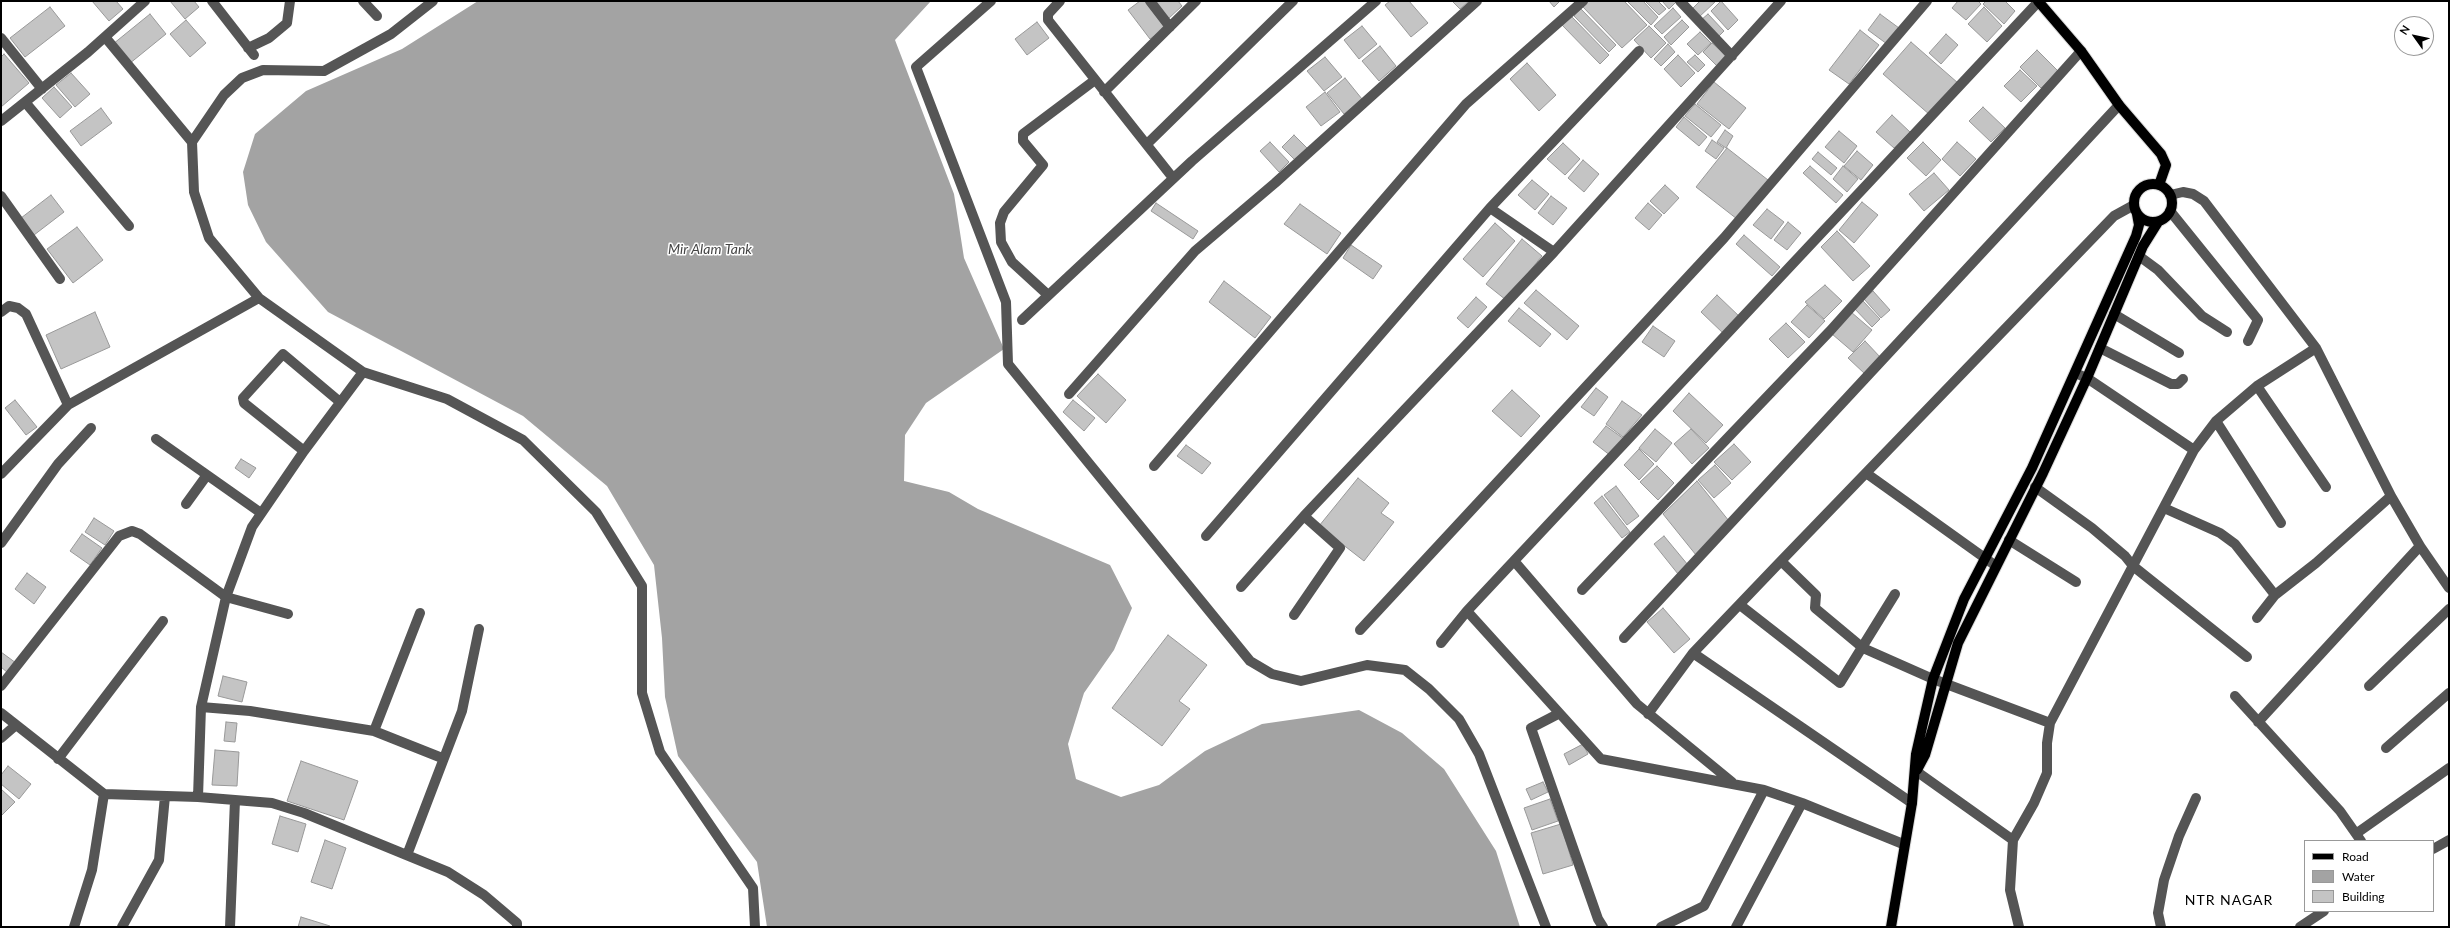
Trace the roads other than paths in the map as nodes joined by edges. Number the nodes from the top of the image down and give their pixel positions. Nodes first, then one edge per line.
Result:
1 (145, 1) edge
2 (212, 1) edge
3 (290, 1) edge
4 (363, 1) edge
5 (433, 1) edge
6 (991, 1) edge
7 (1060, 1) edge
8 (1150, 1) edge
9 (1196, 1) edge
10 (1293, 1) edge
11 (1376, 1) edge
12 (1477, 1) edge
13 (1583, 1) edge
14 (1680, 1) edge
15 (1781, 1) edge
16 (1926, 1) edge
17 (2039, 1) edge
18 (377, 16) dead end
19 (1170, 27) junction
20 (105, 37) junction
21 (1, 38) edge
22 (1639, 51) dead end
23 (2081, 51) junction
24 (1732, 56) junction
25 (1095, 80) junction
26 (42, 89) junction
27 (1104, 92) junction
28 (25, 102) junction
29 (2119, 105) junction
30 (1, 122) edge
31 (192, 142) junction
32 (1147, 144) junction
33 (1173, 178) junction
34 (2159, 185) junction
35 (2170, 195) junction
36 (1, 196) edge
37 (1490, 208) junction
38 (2135, 209) junction
39 (2170, 211) junction
40 (2158, 222) junction
41 (129, 226) dead end
42 (1554, 252) junction
43 (2139, 256) junction
44 (60, 278) dead end
45 (1048, 295) junction
46 (259, 298) junction
47 (1, 312) edge
48 (2114, 314) junction
49 (1022, 320) dead end
50 (2227, 332) dead end
51 (2248, 341) dead end
52 (2100, 348) junction
53 (2316, 348) junction
54 (2179, 353) dead end
55 (363, 372) junction
56 (2075, 373) junction
57 (2087, 378) junction
58 (2183, 379) dead end
59 (2257, 386) junction
60 (1069, 394) dead end
61 (340, 402) junction
62 (68, 404) junction
63 (2216, 421) junction
64 (91, 428) dead end
65 (156, 439) dead end
66 (2194, 450) junction
67 (304, 451) junction
68 (1154, 466) dead end
69 (1, 474) edge
70 (1866, 474) junction
71 (207, 475) junction
72 (2326, 487) dead end
73 (2035, 488) junction
74 (2391, 496) junction
75 (186, 504) dead end
76 (2164, 508) junction
77 (261, 513) junction
78 (1304, 516) junction
79 (2281, 523) dead end
80 (1206, 536) dead end
81 (2009, 540) junction
82 (1, 542) edge
83 (2420, 546) junction
84 (1984, 559) junction
85 (1781, 561) junction
86 (1515, 562) junction
87 (1996, 566) junction
88 (2134, 566) junction
89 (2076, 582) dead end
90 (1241, 587) dead end
91 (2449, 588) edge
92 (1582, 590) dead end
93 (1895, 594) dead end
94 (2275, 595) junction
95 (226, 597) junction
96 (1740, 605) junction
97 (2449, 609) edge
98 (1467, 611) junction
99 (420, 613) dead end
100 (288, 614) dead end
101 (1294, 615) dead end
102 (2257, 618) dead end
103 (163, 621) dead end
104 (479, 629) dead end
105 (1360, 630) dead end
106 (1624, 638) dead end
107 (1441, 643) dead end
108 (1864, 648) junction
109 (1693, 653) junction
110 (2246, 657) dead end
111 (1933, 679) junction
112 (1945, 683) junction
113 (1, 686) edge
114 (2369, 686) dead end
115 (2449, 693) edge
116 (2235, 696) dead end
117 (201, 708) junction
118 (1, 713) edge
119 (1558, 714) junction
120 (1648, 714) junction
121 (2258, 722) junction
122 (2050, 723) junction
123 (16, 725) junction
124 (374, 732) junction
125 (1, 738) edge
126 (2386, 748) dead end
127 (442, 758) junction
128 (58, 759) junction
129 (2449, 768) edge
130 (1916, 771) junction
131 (1733, 783) junction
132 (1764, 790) junction
133 (104, 794) junction
134 (165, 796) junction
135 (198, 797) junction
136 (2196, 798) dead end
137 (235, 800) junction
138 (1802, 803) junction
139 (1912, 803) junction
140 (2359, 837) edge
141 (2013, 840) junction
142 (2449, 840) edge
143 (1903, 844) junction
144 (2434, 848) edge
145 (407, 855) junction
146 (2322, 912) edge
147 (518, 926) edge
148 (74, 927) edge
149 (122, 927) edge
150 (230, 927) edge
151 (755, 927) edge
152 (1546, 927) edge
153 (1603, 927) edge
154 (1661, 927) edge
155 (1736, 927) edge
156 (1891, 927) edge
157 (2019, 927) edge
158 (2161, 927) edge
159 (2300, 927) edge

1 - 20 street
2 - 3 street
4 - 18 street
5 - 31 street
6 - 152 street
7 - 25 street
8 - 19 street
9 - 19 street
10 - 32 street
11 - 33 street
12 - 60 street
13 - 68 street
14 - 24 street
15 - 24 street
16 - 105 street
17 - 23 main road
17 - 86 street
19 - 27 street
20 - 26 street
20 - 31 street
21 - 26 street
22 - 37 street
23 - 29 main road
23 - 92 street
24 - 42 street
25 - 27 street
25 - 45 street
26 - 28 street
27 - 32 street
28 - 30 street
28 - 41 street
29 - 34 main road
29 - 106 street
31 - 46 street
32 - 33 street
33 - 45 street
34 - 35 main road
34 - 38 main road
35 - 39 main road
35 - 53 street
36 - 44 street
37 - 42 street
37 - 80 street
38 - 40 main road
38 - 56 main road
38 - 70 street
39 - 40 main road
39 - 51 street
40 - 43 main road
42 - 78 street
43 - 48 main road
43 - 50 street
45 - 49 street
46 - 55 street
46 - 62 street
47 - 62 street
48 - 52 main road
48 - 54 street
52 - 57 main road
52 - 58 street
53 - 59 street
53 - 74 street
55 - 61 street
55 - 151 street
56 - 57 street
56 - 84 main road
57 - 66 street
57 - 73 main road
59 - 63 street
59 - 72 street
61 - 67 street
61 - 67 street
62 - 69 street
63 - 66 street
63 - 79 street
64 - 82 street
65 - 71 street
66 - 76 street
67 - 77 street
70 - 84 street
70 - 85 street
71 - 75 street
71 - 77 street
73 - 81 main road
73 - 88 street
74 - 83 street
74 - 94 street
76 - 88 street
76 - 94 street
77 - 95 street
78 - 90 street
78 - 101 street
81 - 87 main road
81 - 89 street
83 - 91 street
83 - 121 street
84 - 87 street
84 - 111 main road
85 - 96 street
85 - 108 street
86 - 98 street
86 - 120 street
87 - 112 main road
88 - 110 street
88 - 122 street
93 - 108 street
94 - 102 street
95 - 100 street
95 - 113 street
95 - 117 street
96 - 108 street
96 - 109 street
97 - 114 street
98 - 107 street
98 - 119 street
99 - 124 street
103 - 128 street
104 - 127 street
108 - 111 street
109 - 120 street
109 - 139 street
111 - 112 street
111 - 130 main road
112 - 122 street
112 - 130 main road
115 - 126 street
116 - 121 street
117 - 124 street
117 - 135 street
118 - 123 street
119 - 131 street
119 - 153 street
120 - 131 street
121 - 140 street
122 - 141 street
123 - 125 street
123 - 128 street
124 - 127 street
127 - 145 street
128 - 133 street
129 - 140 street
130 - 139 main road
130 - 141 street
131 - 132 street
132 - 138 street
132 - 154 street
133 - 134 street
133 - 148 street
134 - 135 street
134 - 149 street
135 - 137 street
136 - 158 street
137 - 145 street
137 - 150 street
138 - 143 street
138 - 155 street
139 - 143 main road
141 - 157 street
142 - 144 street
143 - 156 main road
145 - 147 street
146 - 159 street

